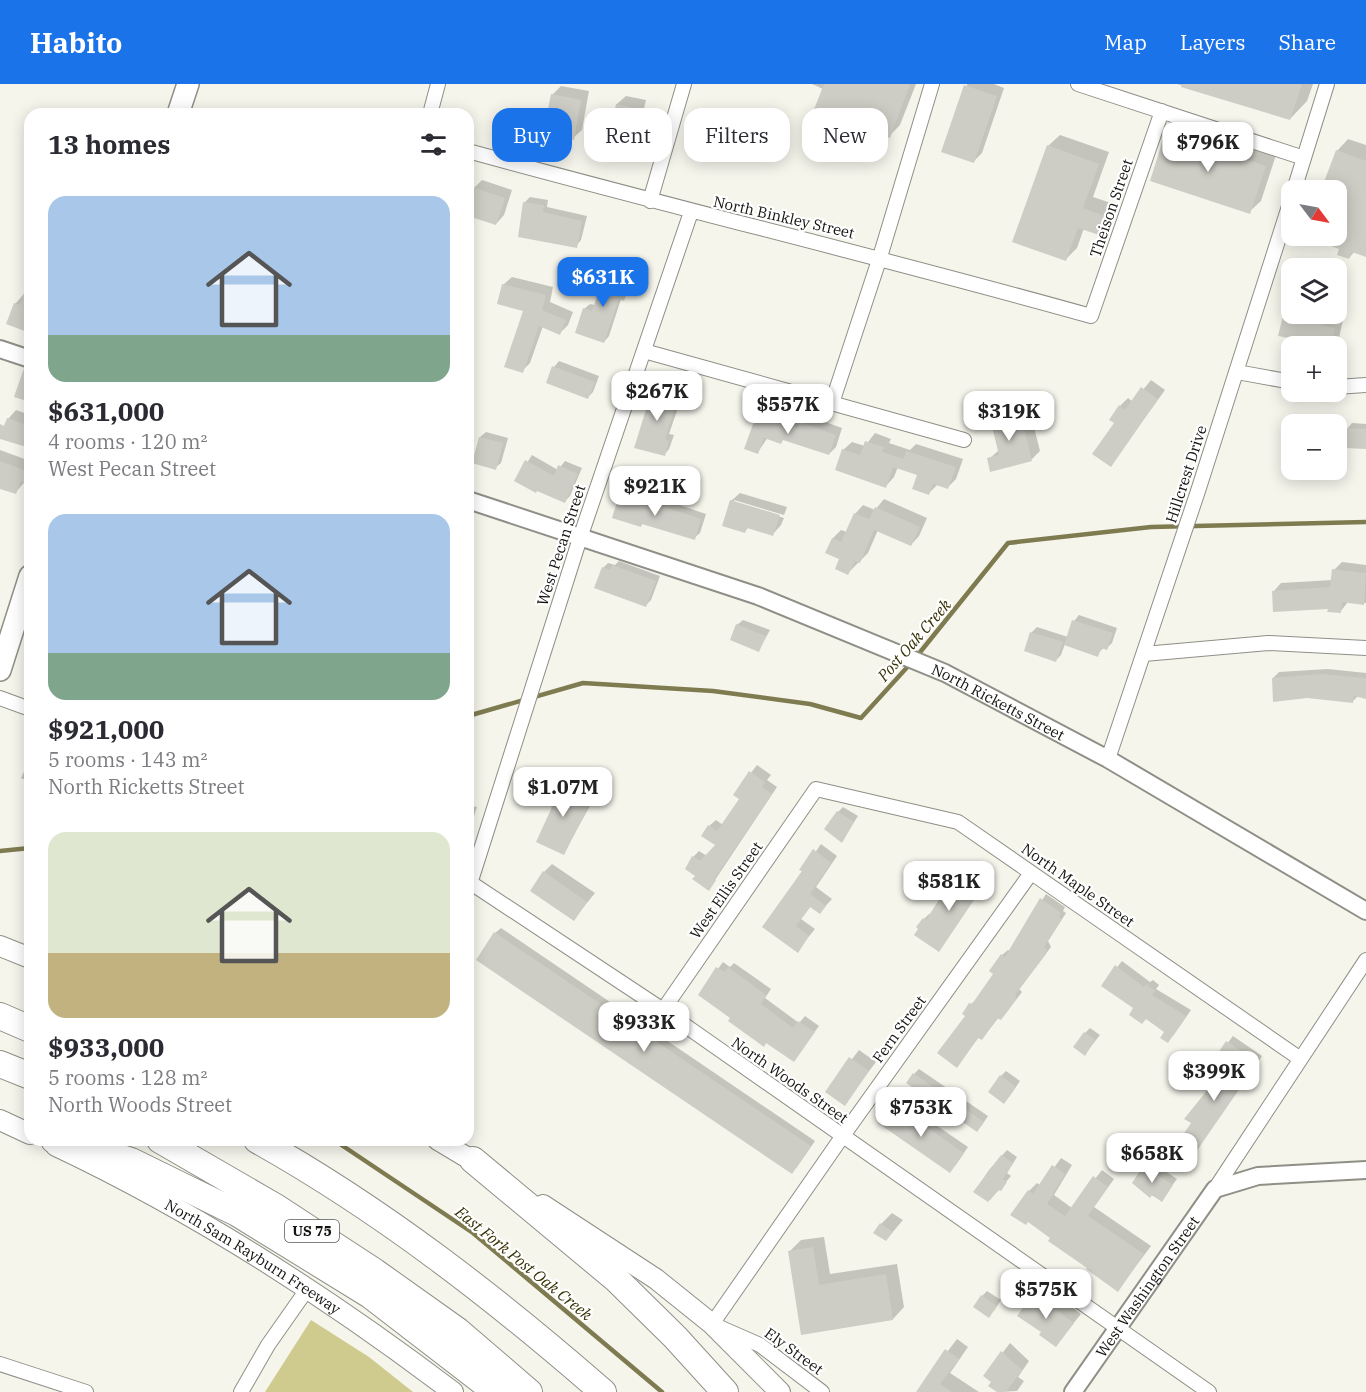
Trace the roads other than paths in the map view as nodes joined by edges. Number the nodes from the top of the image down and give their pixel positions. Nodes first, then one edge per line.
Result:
1 (188, 84) edge
2 (438, 84) edge
3 (684, 84) edge
4 (932, 84) edge
5 (1078, 84) edge
6 (1327, 84) edge
7 (180, 108) edge
8 (432, 108) edge
9 (1162, 111) junction
10 (474, 152) edge
11 (1304, 158) junction
12 (1297, 180) edge
13 (650, 201) junction
14 (691, 212) junction
15 (1281, 232) edge
16 (880, 257) junction
17 (1091, 316) joint
18 (0, 349) edge
19 (644, 351) junction
20 (24, 357) edge
21 (1237, 372) junction
22 (1281, 380) edge
23 (1366, 385) edge
24 (1347, 386) edge
25 (832, 403) junction
26 (964, 440) dead end
27 (474, 502) edge
28 (580, 538) junction
29 (24, 595) edge
30 (1366, 648) edge
31 (1144, 654) junction
32 (0, 670) edge
33 (0, 698) edge
34 (24, 708) edge
35 (1108, 759) junction
36 (816, 789) joint
37 (474, 869) edge
38 (1032, 873) junction
39 (474, 887) edge
40 (1366, 911) edge
41 (0, 946) edge
42 (24, 956) edge
43 (1366, 960) edge
44 (663, 1010) junction
45 (0, 1016) edge
46 (24, 1026) edge
47 (1299, 1058) junction
48 (0, 1064) edge
49 (24, 1074) edge
50 (0, 1120) edge
51 (24, 1131) edge
52 (842, 1137) junction
53 (54, 1146) edge
54 (86, 1146) edge
55 (170, 1146) edge
56 (267, 1146) edge
57 (448, 1146) edge
58 (473, 1160) junction
59 (1366, 1170) edge
60 (1215, 1189) junction
61 (308, 1288) junction
62 (712, 1324) junction
63 (1118, 1329) junction
64 (0, 1364) edge
65 (86, 1392) edge
66 (240, 1392) edge
67 (453, 1392) edge
68 (496, 1392) edge
69 (529, 1392) edge
70 (603, 1392) edge
71 (724, 1392) edge
72 (780, 1392) edge
73 (822, 1392) edge
74 (1073, 1392) edge
75 (1209, 1392) edge

1 - 7 main road
2 - 8 street
3 - 13 street
4 - 16 street
5 - 9 street
6 - 11 street
9 - 11 street
9 - 17 street, Theison Street
10 - 13 street, North Binkley Street
11 - 12 street
13 - 14 street, North Binkley Street
14 - 16 street, North Binkley Street
14 - 19 street, West Pecan Street
15 - 21 street, Hillcrest Drive
16 - 17 street, North Binkley Street
16 - 25 street
18 - 20 street
19 - 25 street
19 - 28 street, West Pecan Street
21 - 22 street
21 - 31 street, Hillcrest Drive
23 - 24 street
25 - 26 street
27 - 28 street, North Ricketts Street
28 - 35 street, North Ricketts Street
28 - 37 street, West Pecan Street
29 - 32 main road
30 - 31 street
31 - 35 street, Hillcrest Drive
33 - 34 street
35 - 40 street, North Ricketts Street
36 - 38 street, North Maple Street
36 - 44 street, West Ellis Street
38 - 47 street, North Maple Street
38 - 52 street, Fern Street
39 - 44 street, North Woods Street
41 - 42 main road
43 - 47 street
44 - 52 street, North Woods Street
45 - 46 highway
47 - 60 street
48 - 49 highway
50 - 51 main road
52 - 62 street, Fern Street
52 - 63 street, North Woods Street
53 - 61 main road, North Sam Rayburn Freeway
54 - 68 highway
55 - 69 highway, US 75
56 - 70 highway
57 - 58 main road
58 - 62 main road
58 - 71 highway
59 - 60 street
60 - 63 street, West Washington Street
61 - 66 street
61 - 67 main road, North Sam Rayburn Freeway
62 - 72 main road
62 - 73 street, Ely Street
63 - 74 street, West Washington Street
63 - 75 street, North Woods Street
64 - 65 street

